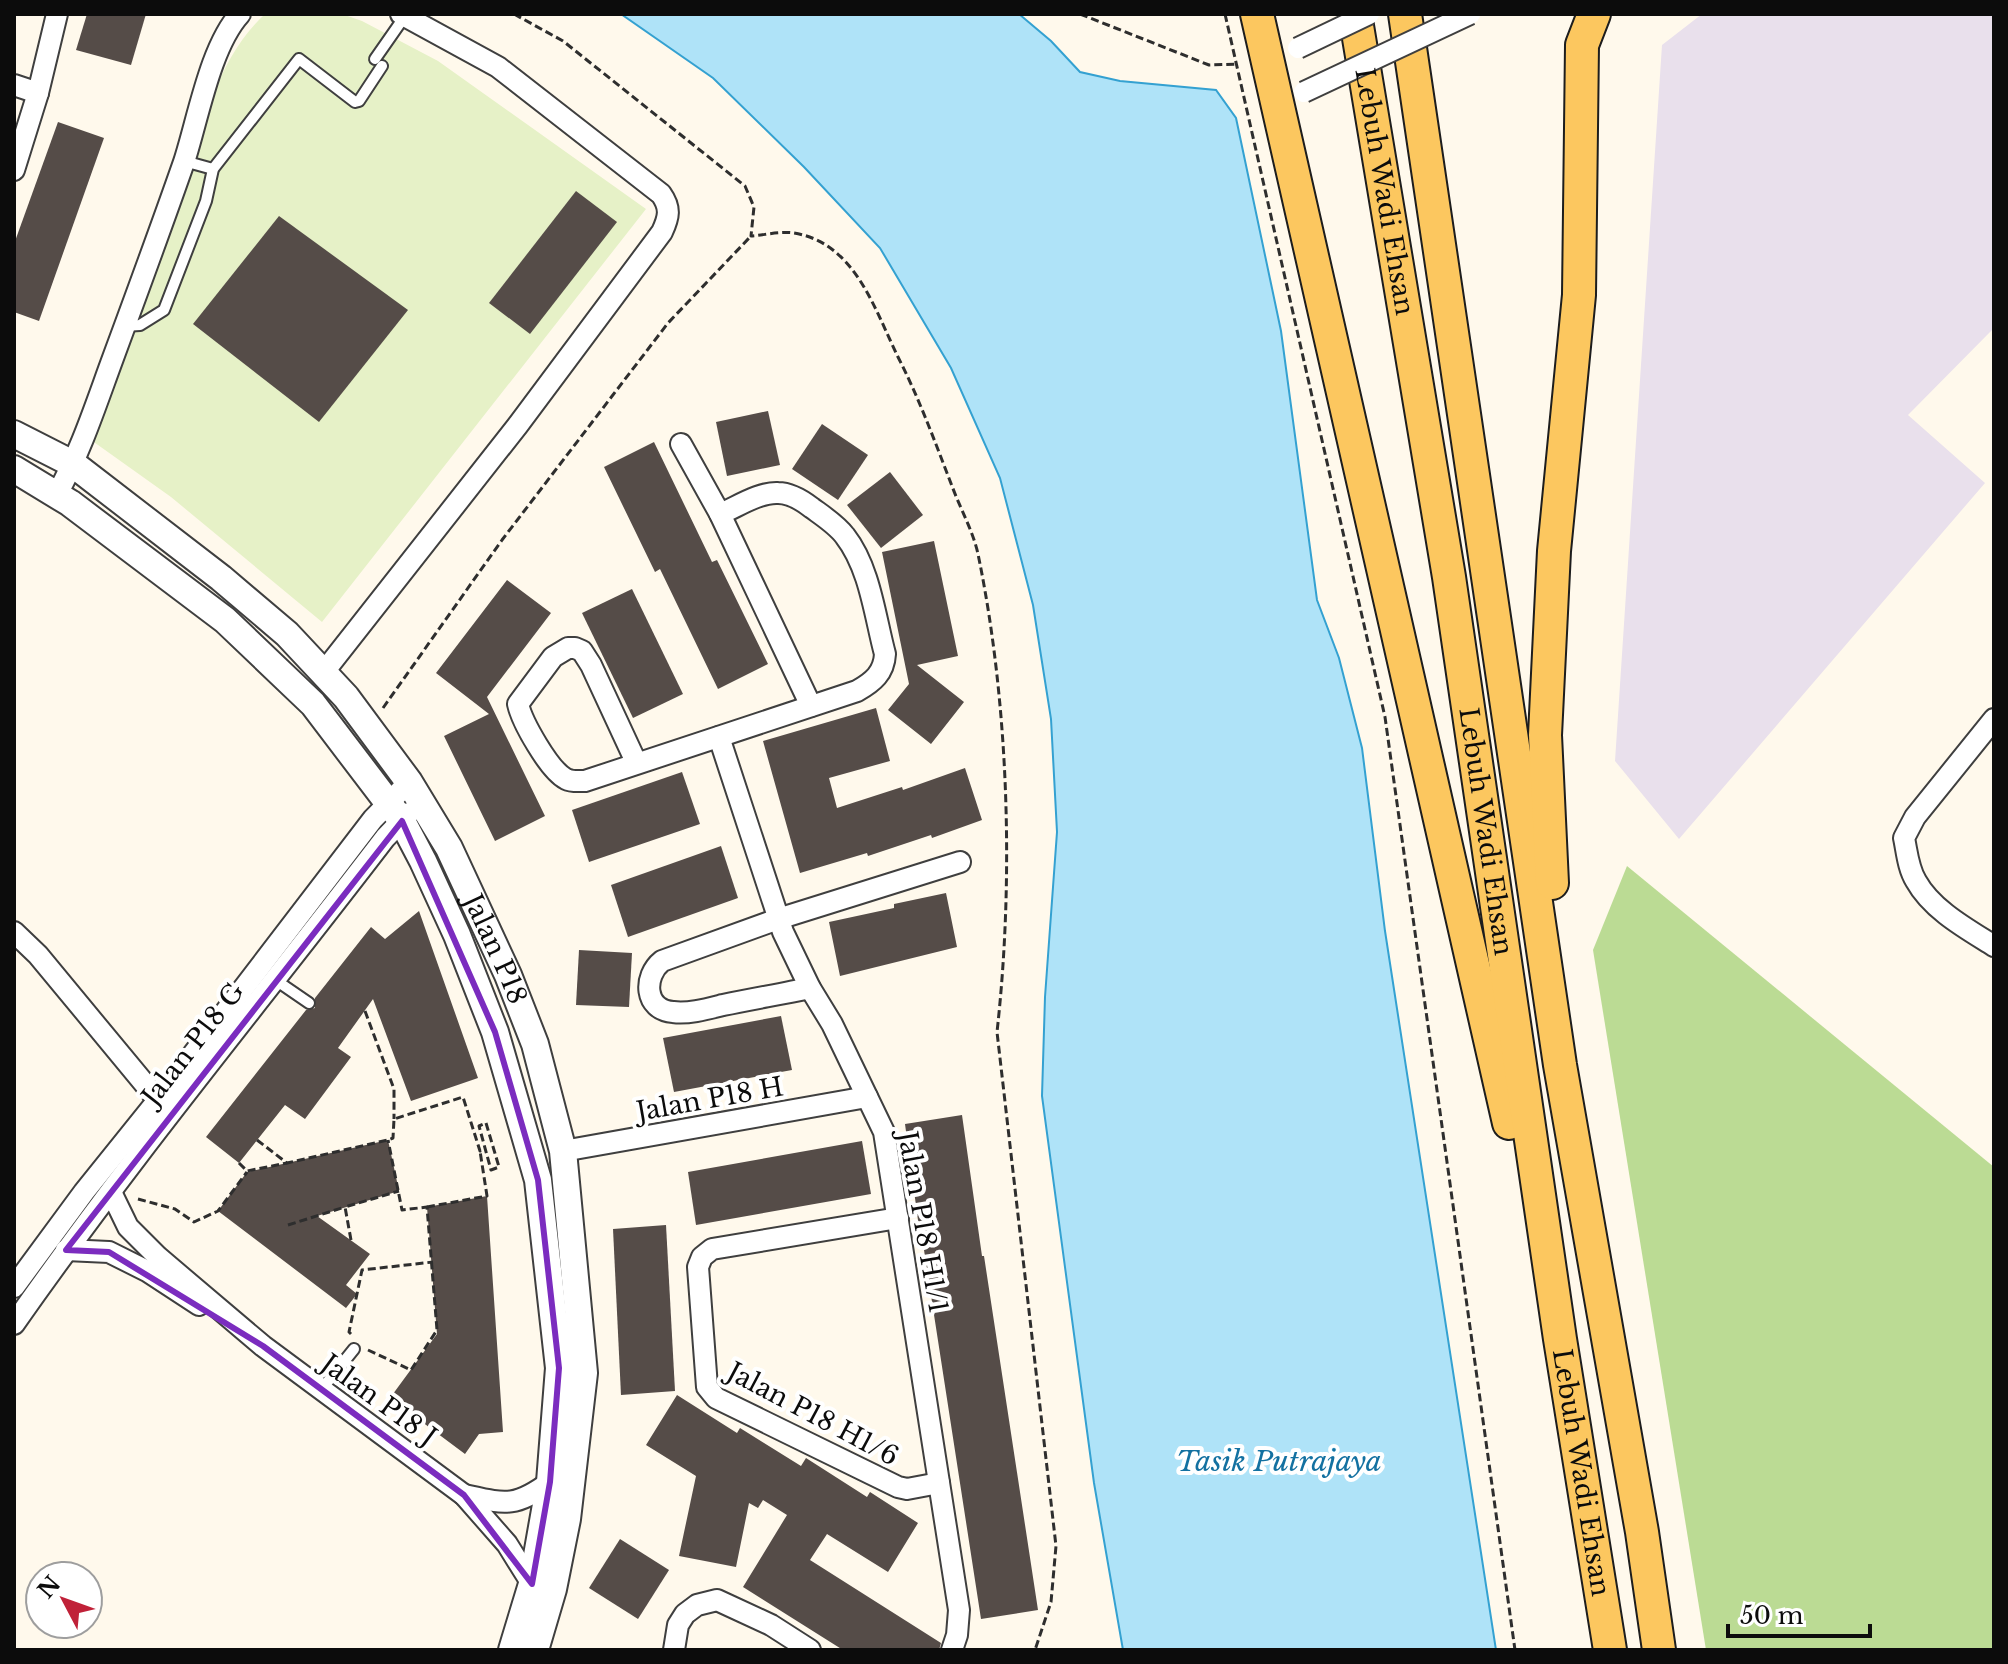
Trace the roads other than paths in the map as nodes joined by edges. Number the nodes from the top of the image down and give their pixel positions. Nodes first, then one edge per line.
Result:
1 (57, 14) edge
2 (240, 14) edge
3 (1257, 14) edge
4 (1355, 14) edge
5 (1369, 14) edge
6 (1405, 14) edge
7 (1470, 14) edge
8 (1594, 14) edge
9 (403, 15) edge
10 (1253, 63) junction
11 (14, 85) edge
12 (38, 93) junction
13 (1278, 106) junction
14 (184, 161) junction
15 (213, 169) junction
16 (14, 170) edge
17 (124, 326) junction
18 (14, 434) edge
19 (681, 444) dead end
20 (73, 464) junction
21 (14, 469) edge
22 (57, 494) junction
23 (720, 514) junction
24 (323, 673) junction
25 (811, 706) junction
26 (1994, 719) edge
27 (719, 737) junction
28 (636, 762) junction
29 (414, 791) junction
30 (395, 811) junction
31 (960, 862) dead end
32 (778, 919) junction
33 (14, 932) edge
34 (1994, 946) edge
35 (268, 974) junction
36 (810, 988) junction
37 (309, 1003) dead end
38 (1560, 1065) junction
39 (867, 1097) junction
40 (158, 1100) junction
41 (563, 1151) junction
42 (111, 1192) junction
43 (898, 1218) junction
44 (66, 1250) junction
45 (14, 1287) edge
46 (14, 1324) edge
47 (1560, 1339) junction
48 (263, 1346) junction
49 (354, 1349) dead end
50 (321, 1390) junction
51 (550, 1482) junction
52 (939, 1483) junction
53 (464, 1495) junction
54 (532, 1584) junction
55 (1663, 1635) edge
56 (512, 1650) edge
57 (535, 1650) edge
58 (674, 1650) edge
59 (810, 1650) edge
60 (952, 1650) edge
61 (1610, 1650) edge

1 - 12 street
2 - 14 street
3 - 10 main road
4 - 47 main road, Lebuh Wadi Ehsan
5 - 10 street, bridge
6 - 38 main road, Lebuh Wadi Ehsan
7 - 13 street, bridge
8 - 38 main road
9 - 15 lane
9 - 24 street
10 - 13 main road
11 - 12 street
12 - 16 street
13 - 47 main road
14 - 15 lane
14 - 17 street
15 - 17 lane
17 - 20 street
18 - 20 street, Jalan P18
19 - 23 street
20 - 22 street
20 - 24 street, Jalan P18
21 - 22 street, Jalan P18
22 - 30 street, Jalan P18
23 - 25 street
23 - 25 street
24 - 29 street, Jalan P18
25 - 27 street
26 - 34 street
27 - 28 street
27 - 32 street, Jalan P18 H1/1
28 - 28 street
29 - 30 street, Jalan P18 G
29 - 41 street, Jalan P18
30 - 35 street, Jalan P18 G
30 - 51 street, Jalan P18
31 - 32 street
32 - 36 street, Jalan P18 H1/1
32 - 36 street
33 - 40 street
35 - 37 lane
35 - 40 street, Jalan P18 G
35 - 42 street, Jalan P18 G
36 - 39 street, Jalan P18 H1/1
38 - 55 main road, Lebuh Wadi Ehsan
39 - 41 street, Jalan P18 H
39 - 43 street, Jalan P18 H1/1
40 - 45 street, Jalan P18 G
41 - 57 street, Jalan P18
42 - 44 street, Jalan P18 G
42 - 48 street, Jalan P18 J
43 - 52 street, Jalan P18 H1/1
43 - 52 street, Jalan P18 H1/6
44 - 46 street, Jalan P18 G
44 - 48 street, Jalan P18 J
47 - 61 main road, Lebuh Wadi Ehsan
48 - 50 street, Jalan P18 J
49 - 50 lane
50 - 53 street, Jalan P18 J
51 - 53 street, Jalan P18 J
51 - 54 street, Jalan P18
52 - 60 street, Jalan P18 H1/1
53 - 54 street, Jalan P18 J
54 - 56 street, Jalan P18
58 - 59 street

